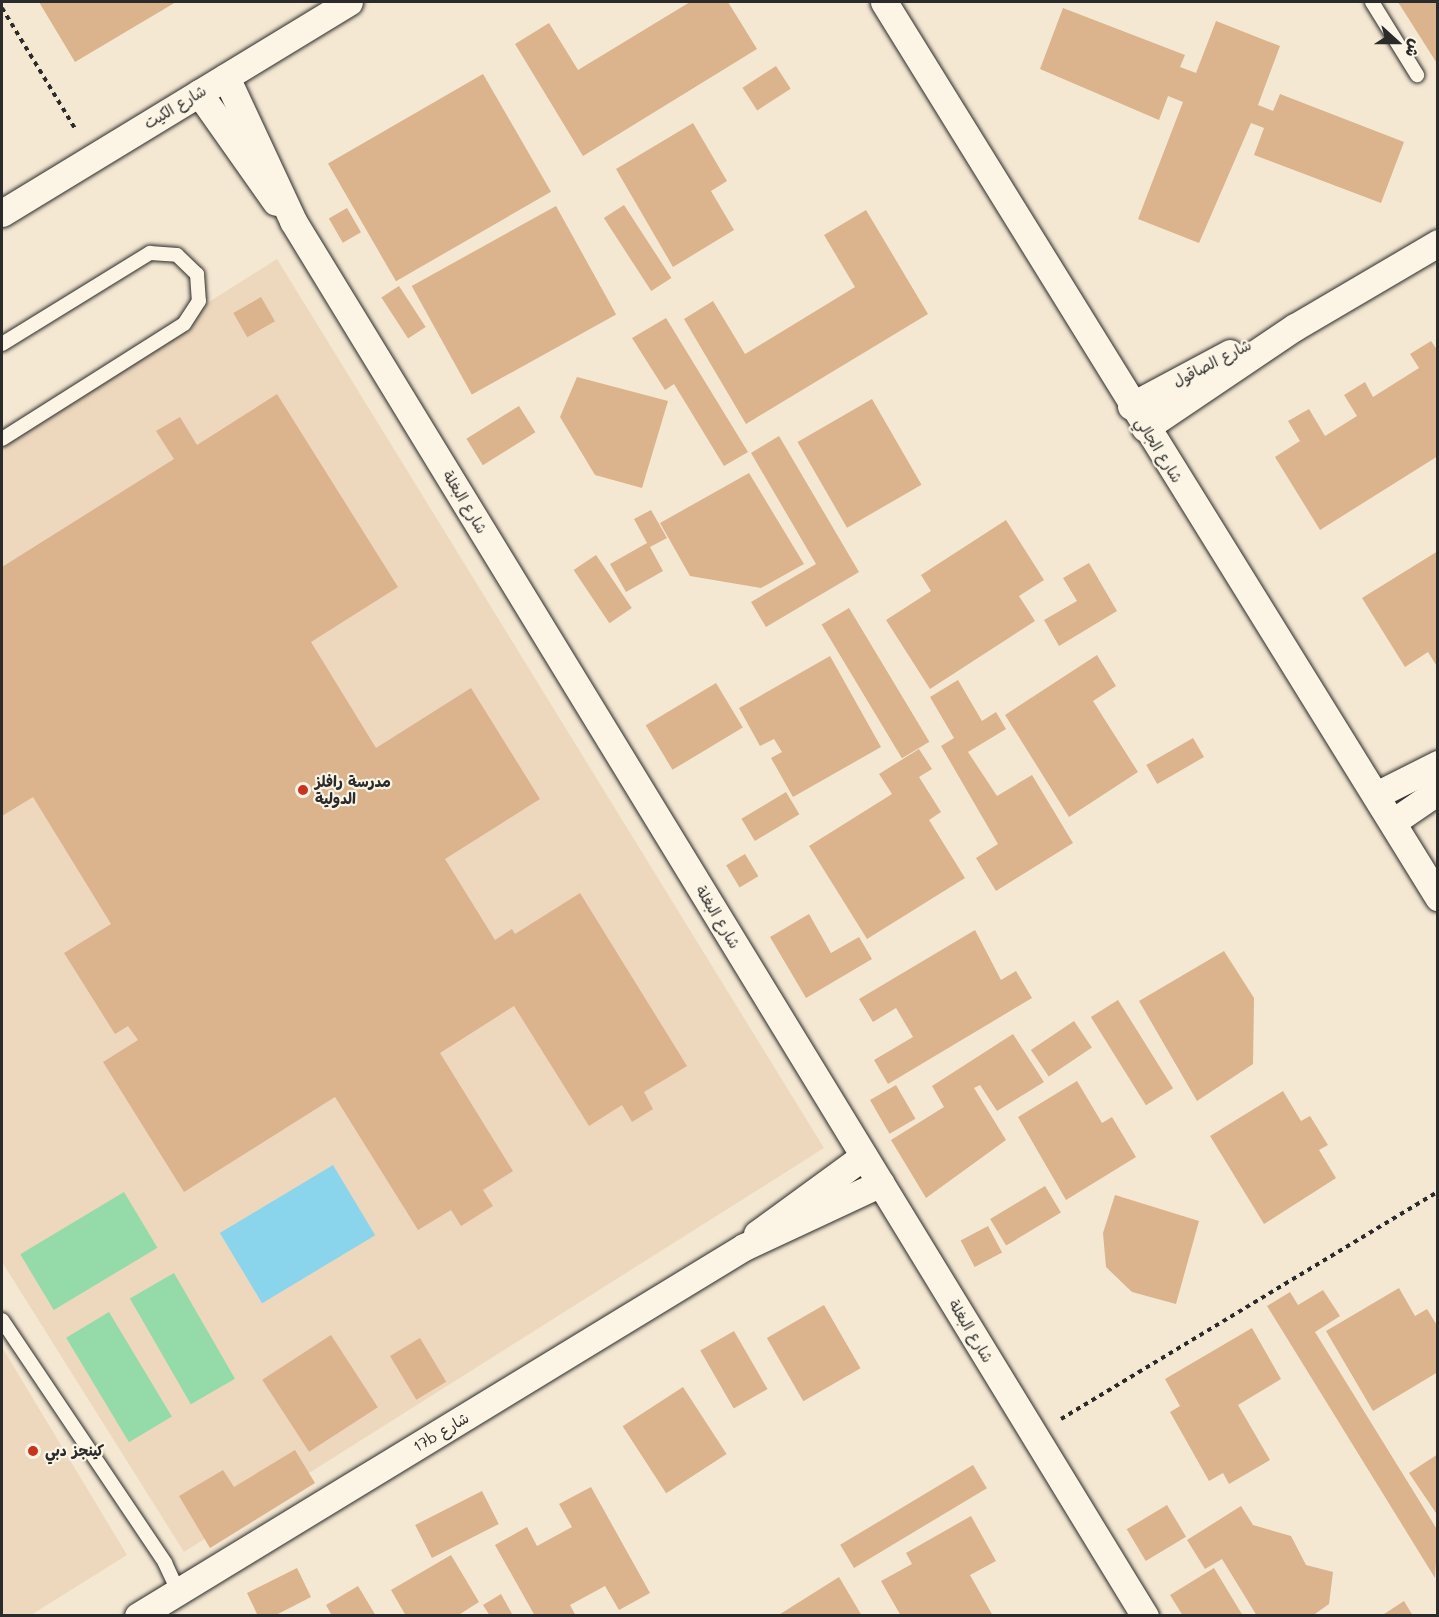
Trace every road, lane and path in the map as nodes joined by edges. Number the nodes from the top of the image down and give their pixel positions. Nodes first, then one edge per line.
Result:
1 (349, 2) edge
2 (884, 2) edge
3 (1372, 2) edge
4 (2, 8) edge
5 (1416, 75) dead end
6 (226, 77) junction
7 (200, 93) junction
8 (93, 158) junction
9 (2, 213) edge
10 (291, 218) junction
11 (1437, 243) edge
12 (2, 344) edge
13 (1138, 417) junction
14 (2, 439) edge
15 (1437, 764) edge
16 (1437, 791) edge
17 (1376, 795) junction
18 (1393, 822) junction
19 (1437, 897) edge
20 (864, 1156) junction
21 (881, 1183) junction
22 (1437, 1192) edge
23 (744, 1247) junction
24 (2, 1320) edge
25 (1034, 1434) junction
26 (179, 1593) junction
27 (138, 1616) edge
28 (1145, 1616) edge

1 - 6 street, شارع الكيت
2 - 13 street, شارع الجالي
3 - 5 lane
4 - 8 path
6 - 7 street, شارع الكيت
6 - 10 street, شارع البغلة
7 - 8 street, شارع الكيت
7 - 10 street, شارع البغلة
8 - 9 street, شارع الكيت
10 - 20 street, شارع البغلة
11 - 13 street, شارع الصاقول
12 - 14 lane
13 - 17 street, شارع الجالي
15 - 17 street
16 - 18 street
17 - 18 street, شارع الجالي
18 - 19 street, شارع الجالي
20 - 21 street, شارع البغلة
20 - 23 street, 17b شارع
21 - 23 street, 17b شارع
21 - 25 street, شارع البغلة
22 - 25 path
23 - 26 street, 17b شارع
24 - 26 lane
25 - 28 street, شارع البغلة
26 - 27 street, 17b شارع

